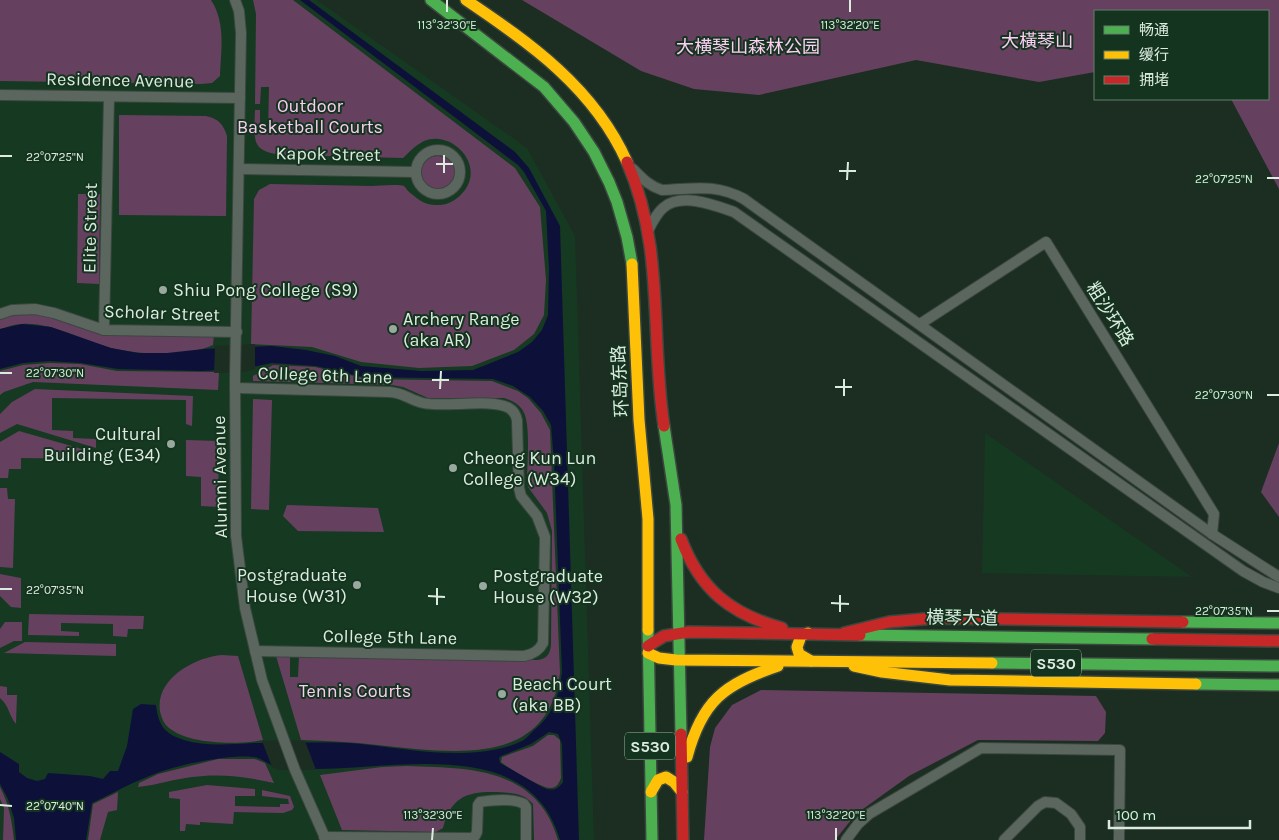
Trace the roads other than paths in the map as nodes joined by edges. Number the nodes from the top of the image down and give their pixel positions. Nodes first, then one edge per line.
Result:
1 (235, 0) edge
2 (431, 0) edge
3 (466, 0) edge
4 (445, 5) edge
5 (0, 95) edge
6 (109, 97) junction
7 (240, 98) junction
8 (630, 166) junction
9 (239, 169) junction
10 (416, 172) junction
11 (648, 232) junction
12 (0, 314) edge
13 (920, 324) junction
14 (104, 330) junction
15 (237, 334) junction
16 (236, 384) junction
17 (677, 526) junction
18 (1212, 534) junction
19 (1279, 577) edge
20 (1279, 588) edge
21 (1222, 622) junction
22 (1279, 623) edge
23 (679, 633) junction
24 (844, 633) junction
25 (808, 634) junction
26 (1150, 638) junction
27 (1279, 641) edge
28 (648, 649) junction
29 (255, 651) junction
30 (524, 656) joint
31 (680, 660) junction
32 (794, 661) junction
33 (811, 661) junction
34 (834, 662) junction
35 (1229, 665) junction
36 (1279, 666) edge
37 (1155, 682) junction
38 (1279, 685) edge
39 (682, 780) junction
40 (651, 792) junction
41 (682, 792) junction
42 (325, 838) edge
43 (526, 840) edge
44 (652, 840) edge
45 (683, 840) edge
46 (846, 840) edge
47 (1004, 840) edge
48 (1080, 840) edge
49 (1119, 840) edge

1 - 7 street, Alumni Avenue
2 - 4 main road, 环岛东路
3 - 8 main road
4 - 28 main road, 环岛东路
5 - 6 street, Residence Avenue
6 - 7 street, Residence Avenue
6 - 14 street, Elite Street
7 - 9 street, Alumni Avenue
8 - 11 main road
8 - 13 street
9 - 10 street, Kapok Street
9 - 15 street, Alumni Avenue
10 - 10 street
11 - 17 main road
11 - 20 street
12 - 14 street, Scholar Street
13 - 18 street
13 - 18 street, 粗沙环路
14 - 15 street, Scholar Street
15 - 16 street, Alumni Avenue
16 - 29 street, Alumni Avenue
16 - 30 street, College 6th Lane
17 - 23 main road
17 - 25 main road
18 - 19 street
21 - 22 main road
21 - 24 main road
21 - 26 main road
23 - 25 main road, 横琴大道 / S530
23 - 28 main road, 横琴大道 / S530
23 - 31 main road, S530
24 - 25 main road, 横琴大道 / S530
24 - 26 main road, 横琴大道 / S530
25 - 33 main road
26 - 27 main road, 横琴大道 / S530
28 - 31 main road, S530
28 - 40 main road, 环岛东路 / S530
29 - 30 street, College 5th Lane
29 - 42 street, Alumni Avenue
31 - 32 main road, S530
31 - 39 main road, S530
32 - 33 main road, S530
32 - 39 main road
33 - 34 main road, S530
34 - 35 main road, S530
34 - 37 main road
35 - 36 main road, S530
35 - 37 main road
37 - 38 main road
39 - 41 main road, S530
40 - 41 main road
40 - 44 main road, 环岛东路 / S530
41 - 45 main road, S530
42 - 43 street
46 - 49 street
47 - 48 street

